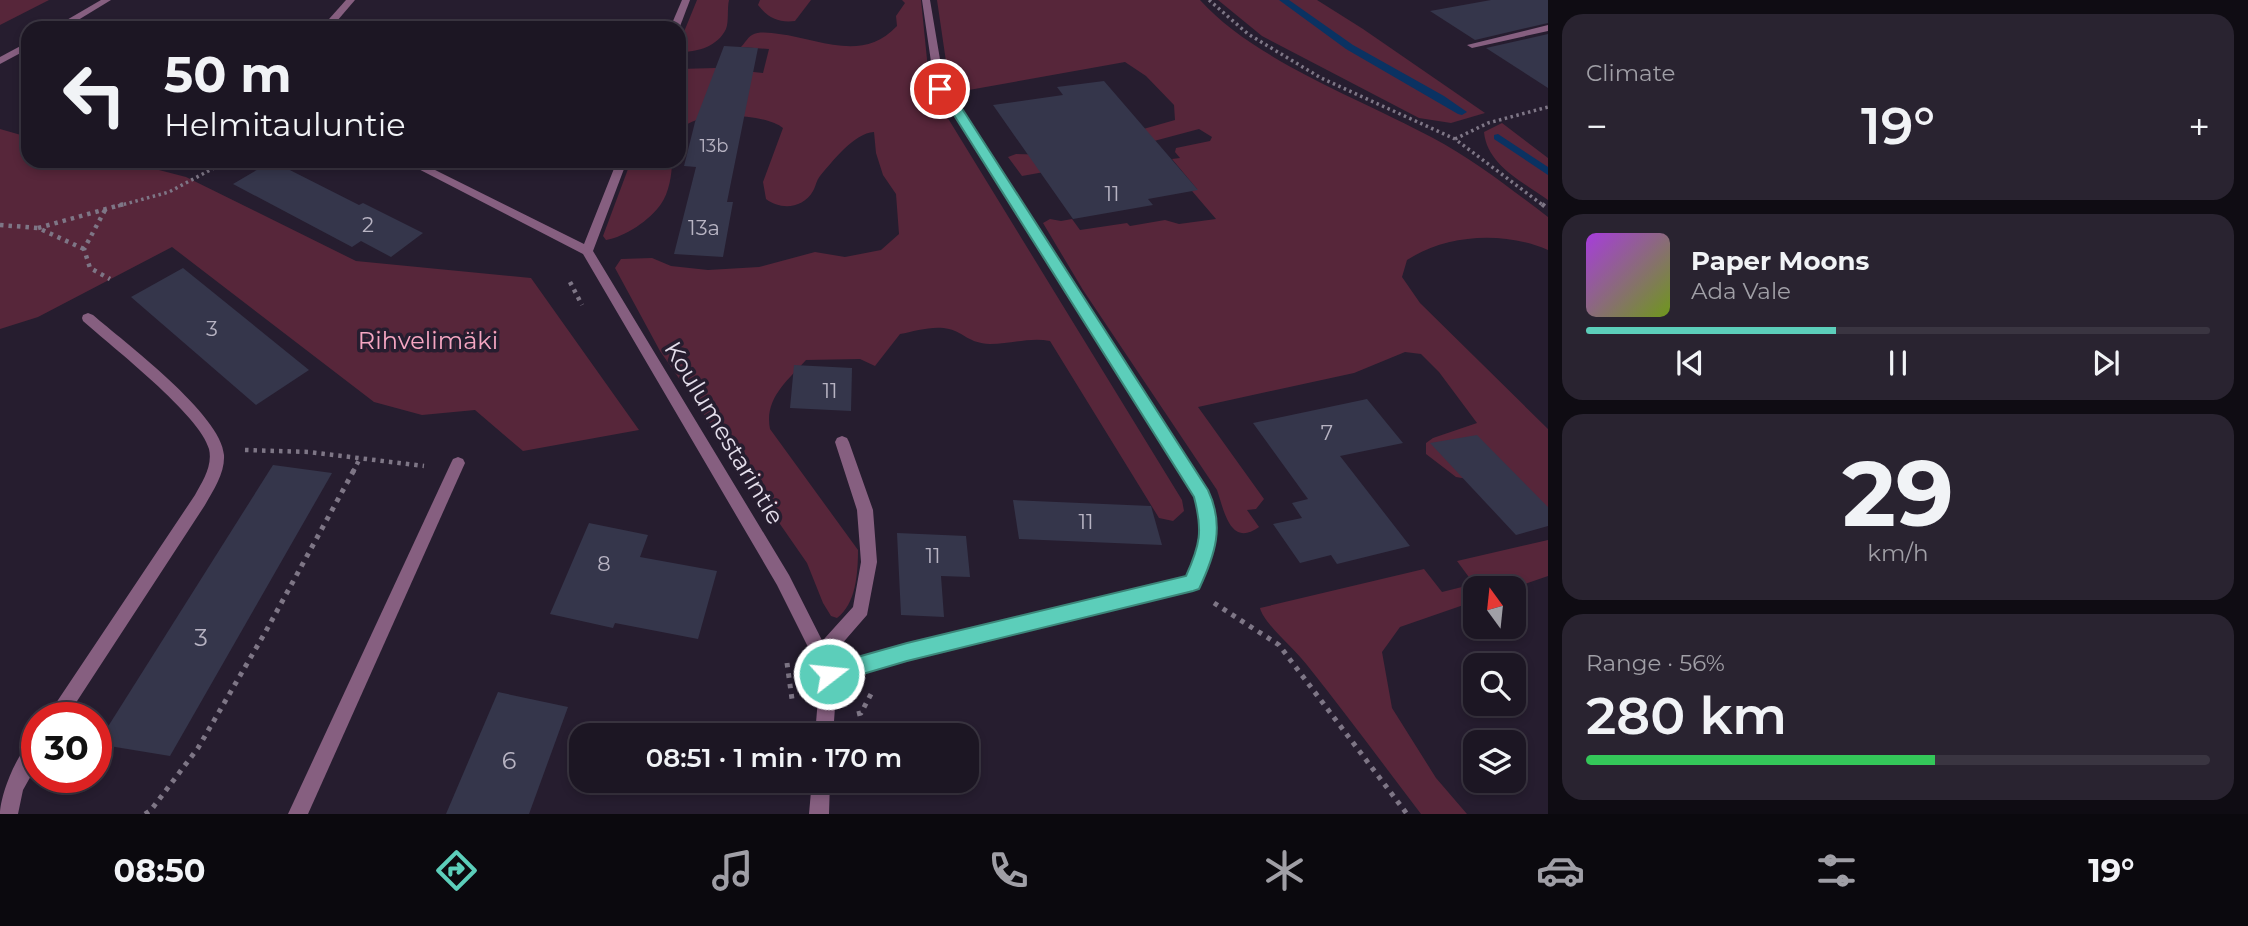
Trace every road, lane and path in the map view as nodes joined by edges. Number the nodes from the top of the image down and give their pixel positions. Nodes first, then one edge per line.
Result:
1 (107, 0) edge
2 (351, 0) edge
3 (686, 0) edge
4 (926, 0) edge
5 (1209, 0) edge
6 (70, 21) edge
7 (332, 21) edge
8 (678, 21) edge
9 (1548, 28) edge
10 (1472, 45) dead end
11 (21, 49) edge
12 (0, 61) edge
13 (1548, 107) edge
14 (1455, 138) junction
15 (214, 168) edge
16 (422, 168) edge
17 (619, 168) edge
18 (106, 209) junction
19 (1548, 209) edge
20 (0, 225) edge
21 (38, 228) junction
22 (84, 249) junction
23 (587, 251) junction
24 (110, 279) dead end
25 (88, 318) dead end
26 (842, 442) dead end
27 (216, 449) junction
28 (360, 458) junction
29 (457, 463) dead end
30 (413, 465) dead end
31 (1193, 583) junction
32 (821, 655) junction
33 (829, 674) junction
34 (66, 702) edge
35 (825, 723) edge
36 (21, 774) edge
37 (820, 793) edge
38 (8, 814) edge
39 (145, 814) edge
40 (298, 814) edge
41 (819, 814) edge
42 (1407, 814) edge

1 - 6 street
2 - 7 street
3 - 8 street
4 - 31 street
5 - 14 path
9 - 10 street
11 - 12 street
13 - 14 path
14 - 19 path
15 - 18 path
16 - 23 street
17 - 23 street
18 - 21 path
18 - 22 path
20 - 21 path
21 - 22 path
22 - 24 path
23 - 32 street, Koulumestarintie
25 - 27 street
26 - 32 street
27 - 28 path
27 - 34 street
28 - 30 path
28 - 39 path
29 - 40 street
31 - 33 street
31 - 42 path
32 - 33 street, Koulumestarintie
33 - 35 street, Koulumestarintie
36 - 38 street
37 - 41 street

